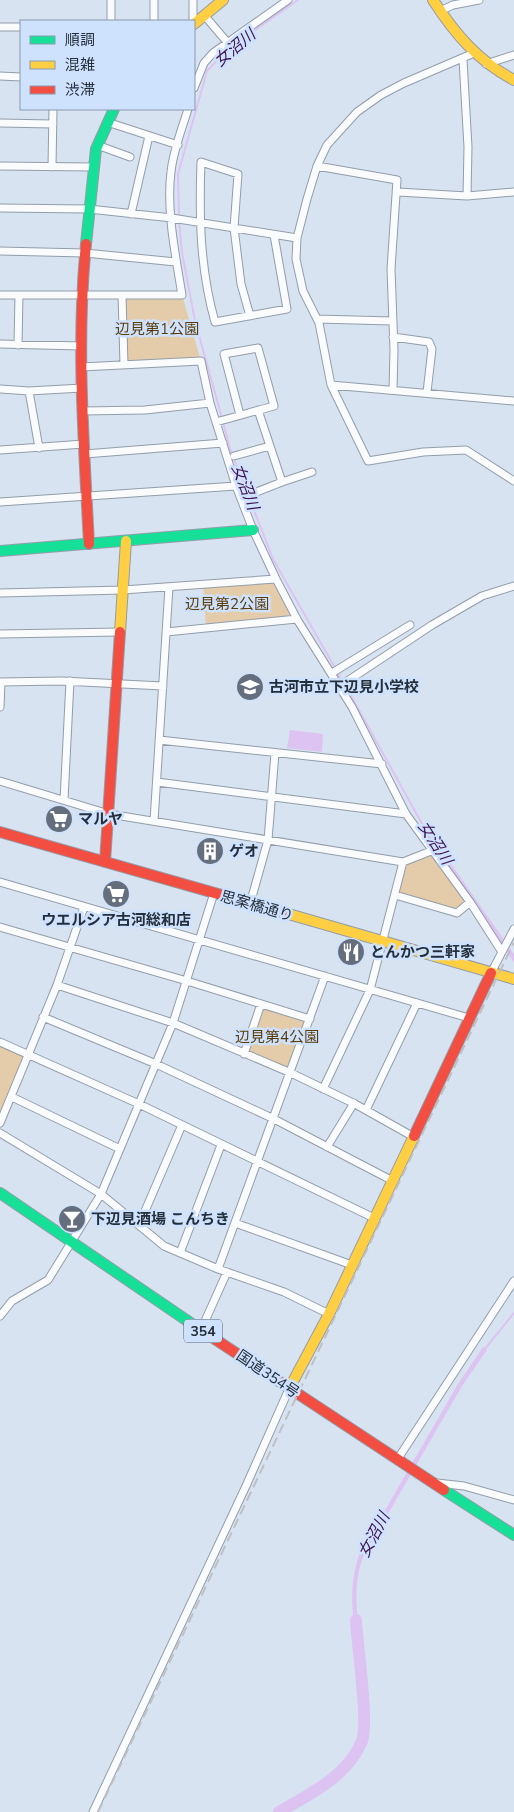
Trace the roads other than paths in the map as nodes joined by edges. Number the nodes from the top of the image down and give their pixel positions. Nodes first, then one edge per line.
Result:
1 (112, 0) edge
2 (154, 0) edge
3 (193, 0) edge
4 (223, 0) edge
5 (288, 0) edge
6 (433, 0) edge
7 (479, 0) edge
8 (440, 10) junction
9 (204, 15) junction
10 (111, 20) edge
11 (154, 20) edge
12 (193, 20) edge
13 (195, 21) edge
14 (0, 27) edge
15 (20, 27) edge
16 (228, 42) junction
17 (474, 53) junction
18 (514, 55) edge
19 (463, 60) junction
20 (486, 64) junction
21 (0, 76) edge
22 (20, 77) edge
23 (514, 80) edge
24 (195, 86) edge
25 (54, 110) edge
26 (113, 110) edge
27 (188, 110) edge
28 (107, 122) junction
29 (0, 123) edge
30 (53, 124) junction
31 (149, 136) junction
32 (97, 145) junction
33 (178, 145) junction
34 (130, 157) dead end
35 (0, 166) edge
36 (52, 166) junction
37 (317, 166) junction
38 (93, 167) junction
39 (398, 192) junction
40 (514, 192) edge
41 (467, 196) junction
42 (0, 208) edge
43 (90, 209) junction
44 (131, 214) junction
45 (172, 218) junction
46 (199, 222) junction
47 (234, 228) junction
48 (274, 235) junction
49 (297, 238) junction
50 (0, 251) edge
51 (85, 253) junction
52 (176, 262) junction
53 (0, 294) edge
54 (20, 295) junction
55 (81, 295) junction
56 (122, 295) junction
57 (250, 316) junction
58 (317, 319) junction
59 (392, 321) junction
60 (393, 337) junction
61 (0, 344) edge
62 (18, 345) junction
63 (81, 346) junction
64 (124, 365) junction
65 (81, 367) junction
66 (331, 386) junction
67 (82, 388) junction
68 (0, 389) edge
69 (393, 390) junction
70 (29, 391) junction
71 (427, 392) junction
72 (514, 400) edge
73 (210, 403) junction
74 (258, 410) junction
75 (82, 411) junction
76 (240, 415) junction
77 (216, 422) junction
78 (222, 443) junction
79 (270, 446) junction
80 (39, 448) junction
81 (84, 449) junction
82 (0, 450) edge
83 (234, 456) dead end
84 (312, 472) dead end
85 (514, 481) edge
86 (282, 482) junction
87 (236, 486) junction
88 (87, 496) junction
89 (241, 498) junction
90 (0, 502) edge
91 (253, 530) junction
92 (126, 541) junction
93 (89, 544) junction
94 (0, 551) edge
95 (276, 579) junction
96 (514, 586) edge
97 (168, 587) junction
98 (123, 590) junction
99 (0, 593) edge
100 (297, 619) junction
101 (410, 626) dead end
102 (120, 632) junction
103 (166, 632) junction
104 (0, 634) edge
105 (379, 644) junction
106 (386, 655) junction
107 (332, 673) junction
108 (70, 681) junction
109 (1, 682) edge
110 (117, 684) junction
111 (163, 686) junction
112 (340, 686) junction
113 (0, 707) edge
114 (159, 740) junction
115 (275, 753) junction
116 (382, 764) junction
117 (0, 780) edge
118 (157, 782) junction
119 (271, 797) junction
120 (64, 800) junction
121 (109, 814) junction
122 (406, 814) junction
123 (154, 821) junction
124 (0, 832) edge
125 (268, 840) junction
126 (431, 850) junction
127 (105, 862) junction
128 (402, 862) junction
129 (0, 882) edge
130 (214, 893) junction
131 (395, 895) junction
132 (470, 902) junction
133 (250, 904) junction
134 (84, 907) junction
135 (0, 927) edge
136 (514, 929) edge
137 (200, 940) junction
138 (382, 942) junction
139 (71, 947) junction
140 (504, 948) junction
141 (491, 973) junction
142 (325, 976) junction
143 (514, 979) edge
144 (187, 981) junction
145 (57, 985) junction
146 (370, 990) junction
147 (417, 1003) junction
148 (261, 1004) junction
149 (43, 1017) junction
150 (469, 1018) junction
151 (310, 1019) junction
152 (174, 1023) junction
153 (0, 1042) edge
154 (28, 1054) junction
155 (244, 1054) junction
156 (156, 1064) junction
157 (291, 1073) junction
158 (323, 1089) junction
159 (12, 1098) junction
160 (354, 1103) junction
161 (139, 1104) junction
162 (366, 1110) junction
163 (2, 1113) edge
164 (274, 1119) junction
165 (0, 1123) edge
166 (182, 1125) junction
167 (0, 1133) edge
168 (412, 1136) junction
169 (221, 1145) junction
170 (327, 1147) junction
171 (120, 1149) junction
172 (258, 1163) junction
173 (391, 1180) junction
174 (0, 1193) edge
175 (100, 1194) junction
176 (374, 1218) junction
177 (236, 1223) junction
178 (139, 1225) junction
179 (70, 1242) junction
180 (180, 1253) junction
181 (352, 1265) junction
182 (218, 1269) junction
183 (228, 1272) junction
184 (514, 1281) edge
185 (328, 1314) junction
186 (0, 1316) edge
187 (201, 1330) junction
188 (289, 1389) junction
189 (397, 1460) junction
190 (434, 1484) junction
191 (514, 1500) edge
192 (514, 1534) edge
193 (93, 1812) edge

1 - 10 street
2 - 11 street
3 - 12 street
4 - 9 main road
5 - 16 street
6 - 8 main road
7 - 8 street
8 - 17 main road
9 - 13 main road
9 - 16 street
14 - 15 street
16 - 24 street
17 - 19 street
17 - 20 main road
18 - 20 street
19 - 37 street
19 - 41 street
20 - 23 main road
21 - 22 street
25 - 30 street
26 - 28 main road
27 - 33 street
28 - 31 street
28 - 32 main road
29 - 30 street
30 - 36 street
31 - 33 street
31 - 44 street
32 - 34 street
32 - 38 main road
33 - 45 street
35 - 36 street
36 - 38 street
37 - 39 street
37 - 49 street
38 - 43 main road
39 - 41 street
39 - 59 street
40 - 41 street
42 - 43 street
43 - 44 street
43 - 51 main road
44 - 45 street
45 - 46 street
45 - 52 street
46 - 47 street
46 - 47 street
46 - 57 street
47 - 48 street
47 - 57 street
48 - 49 street
48 - 57 street
49 - 58 street
50 - 51 street
51 - 52 street
51 - 55 main road
52 - 56 street
53 - 54 street
54 - 55 street
54 - 62 street
55 - 56 street
55 - 63 main road
56 - 64 street
58 - 59 street
58 - 66 street
59 - 60 street
60 - 69 street
60 - 71 street
61 - 62 street
62 - 63 street
63 - 65 main road
64 - 65 street
64 - 73 street
65 - 67 main road
66 - 69 street
66 - 85 street
67 - 70 street
67 - 75 main road
68 - 70 street
69 - 71 street
70 - 80 street
71 - 72 street
73 - 75 street
73 - 77 street
74 - 76 street
74 - 76 street
74 - 79 street
75 - 81 main road
76 - 77 street
77 - 78 street
78 - 81 street
78 - 87 street
79 - 83 street
79 - 86 street
80 - 81 street
80 - 82 street
81 - 88 main road
84 - 86 street
86 - 89 street
87 - 88 street
87 - 89 street
88 - 90 street
88 - 93 main road
89 - 91 street
91 - 92 main road
91 - 95 street
92 - 93 main road
92 - 98 main road
93 - 94 main road
95 - 97 street
95 - 100 street
96 - 106 street
97 - 98 street
97 - 103 street
98 - 99 street
98 - 102 main road
100 - 103 street
100 - 107 street
101 - 105 street
102 - 104 street
102 - 110 main road
103 - 111 street
105 - 106 street
105 - 107 street
106 - 112 street
107 - 112 street
108 - 109 street
108 - 110 street
108 - 120 street
109 - 113 street
110 - 111 street
110 - 121 main road
111 - 114 street
112 - 116 street
114 - 115 street
114 - 118 street
115 - 116 street
115 - 119 street
116 - 122 street
117 - 120 street
118 - 119 street
118 - 123 street
119 - 122 street
119 - 125 street
120 - 121 street
121 - 123 street
121 - 127 main road
122 - 126 street
123 - 125 street
124 - 127 main road, 思案橋通り
125 - 128 street
125 - 133 street
126 - 128 street
126 - 132 street
127 - 130 main road, 思案橋通り
128 - 131 street
129 - 134 street
130 - 133 main road, 思案橋通り
130 - 137 street
131 - 132 street
131 - 138 street
132 - 140 street
133 - 138 main road, 思案橋通り
134 - 137 street
134 - 139 street
135 - 139 street
136 - 140 street
137 - 142 street
137 - 144 street
138 - 141 main road, 思案橋通り
138 - 146 street
139 - 144 street
139 - 145 street
140 - 141 street
141 - 143 main road, 思案橋通り
141 - 150 main road
142 - 146 street
142 - 151 street
144 - 148 street
144 - 152 street
145 - 149 street
145 - 152 street
146 - 147 street
146 - 158 street
147 - 150 street
147 - 162 street
148 - 151 street
148 - 155 street
149 - 154 street
149 - 156 street
150 - 168 main road
151 - 157 street
152 - 155 street
152 - 156 street
153 - 154 street
154 - 159 street
154 - 161 street
155 - 157 street
156 - 161 street
156 - 164 street
157 - 158 street
157 - 164 street
158 - 160 street
159 - 163 street
159 - 171 street
160 - 162 street
160 - 170 street
161 - 166 street
161 - 171 street
162 - 168 street
163 - 165 street
164 - 170 street
164 - 172 street
166 - 169 street
166 - 178 street
167 - 175 street
168 - 173 main road
169 - 172 street
169 - 180 street
170 - 173 street
171 - 175 street
172 - 176 street
172 - 177 street
173 - 176 main road
174 - 179 main road, 国道354号 / 354
175 - 178 street
175 - 179 street
176 - 181 main road
177 - 181 street
177 - 182 street
178 - 180 street
179 - 186 street
179 - 187 main road, 国道354号 / 354
180 - 182 street
181 - 185 main road
182 - 183 street
183 - 185 street
183 - 187 street
184 - 189 street
185 - 188 main road
187 - 188 main road, 国道354号 / 354
188 - 189 main road, 国道354号 / 354
188 - 193 street
189 - 190 main road, 国道354号 / 354
190 - 191 street
190 - 192 main road, 国道354号 / 354

